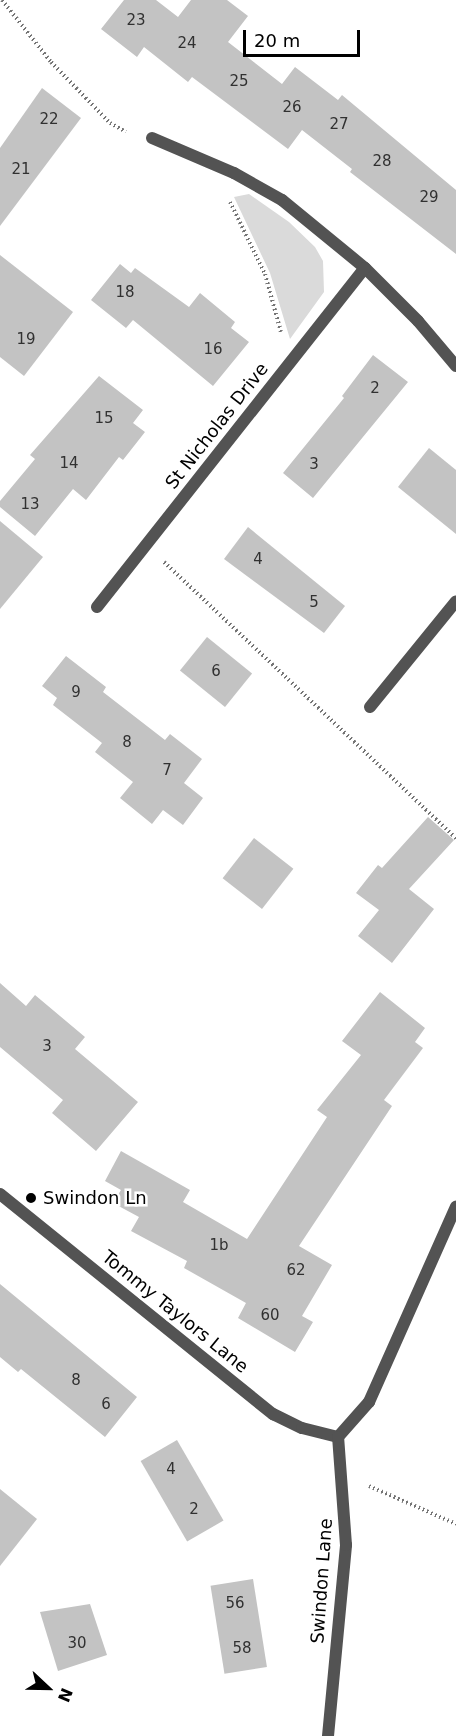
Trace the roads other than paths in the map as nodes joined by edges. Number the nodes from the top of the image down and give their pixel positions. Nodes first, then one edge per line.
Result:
1 (152, 138) road end
2 (365, 268) junction
3 (456, 366) edge
4 (456, 601) edge
5 (97, 607) dead end
6 (370, 707) dead end
7 (0, 1194) edge
8 (456, 1207) edge
9 (338, 1437) junction
10 (328, 1736) edge

1 - 2 street
2 - 3 street
2 - 5 street, St Nicholas Drive
4 - 6 street
7 - 9 street, Tommy Taylors Lane
8 - 9 street
9 - 10 street, Swindon Lane

